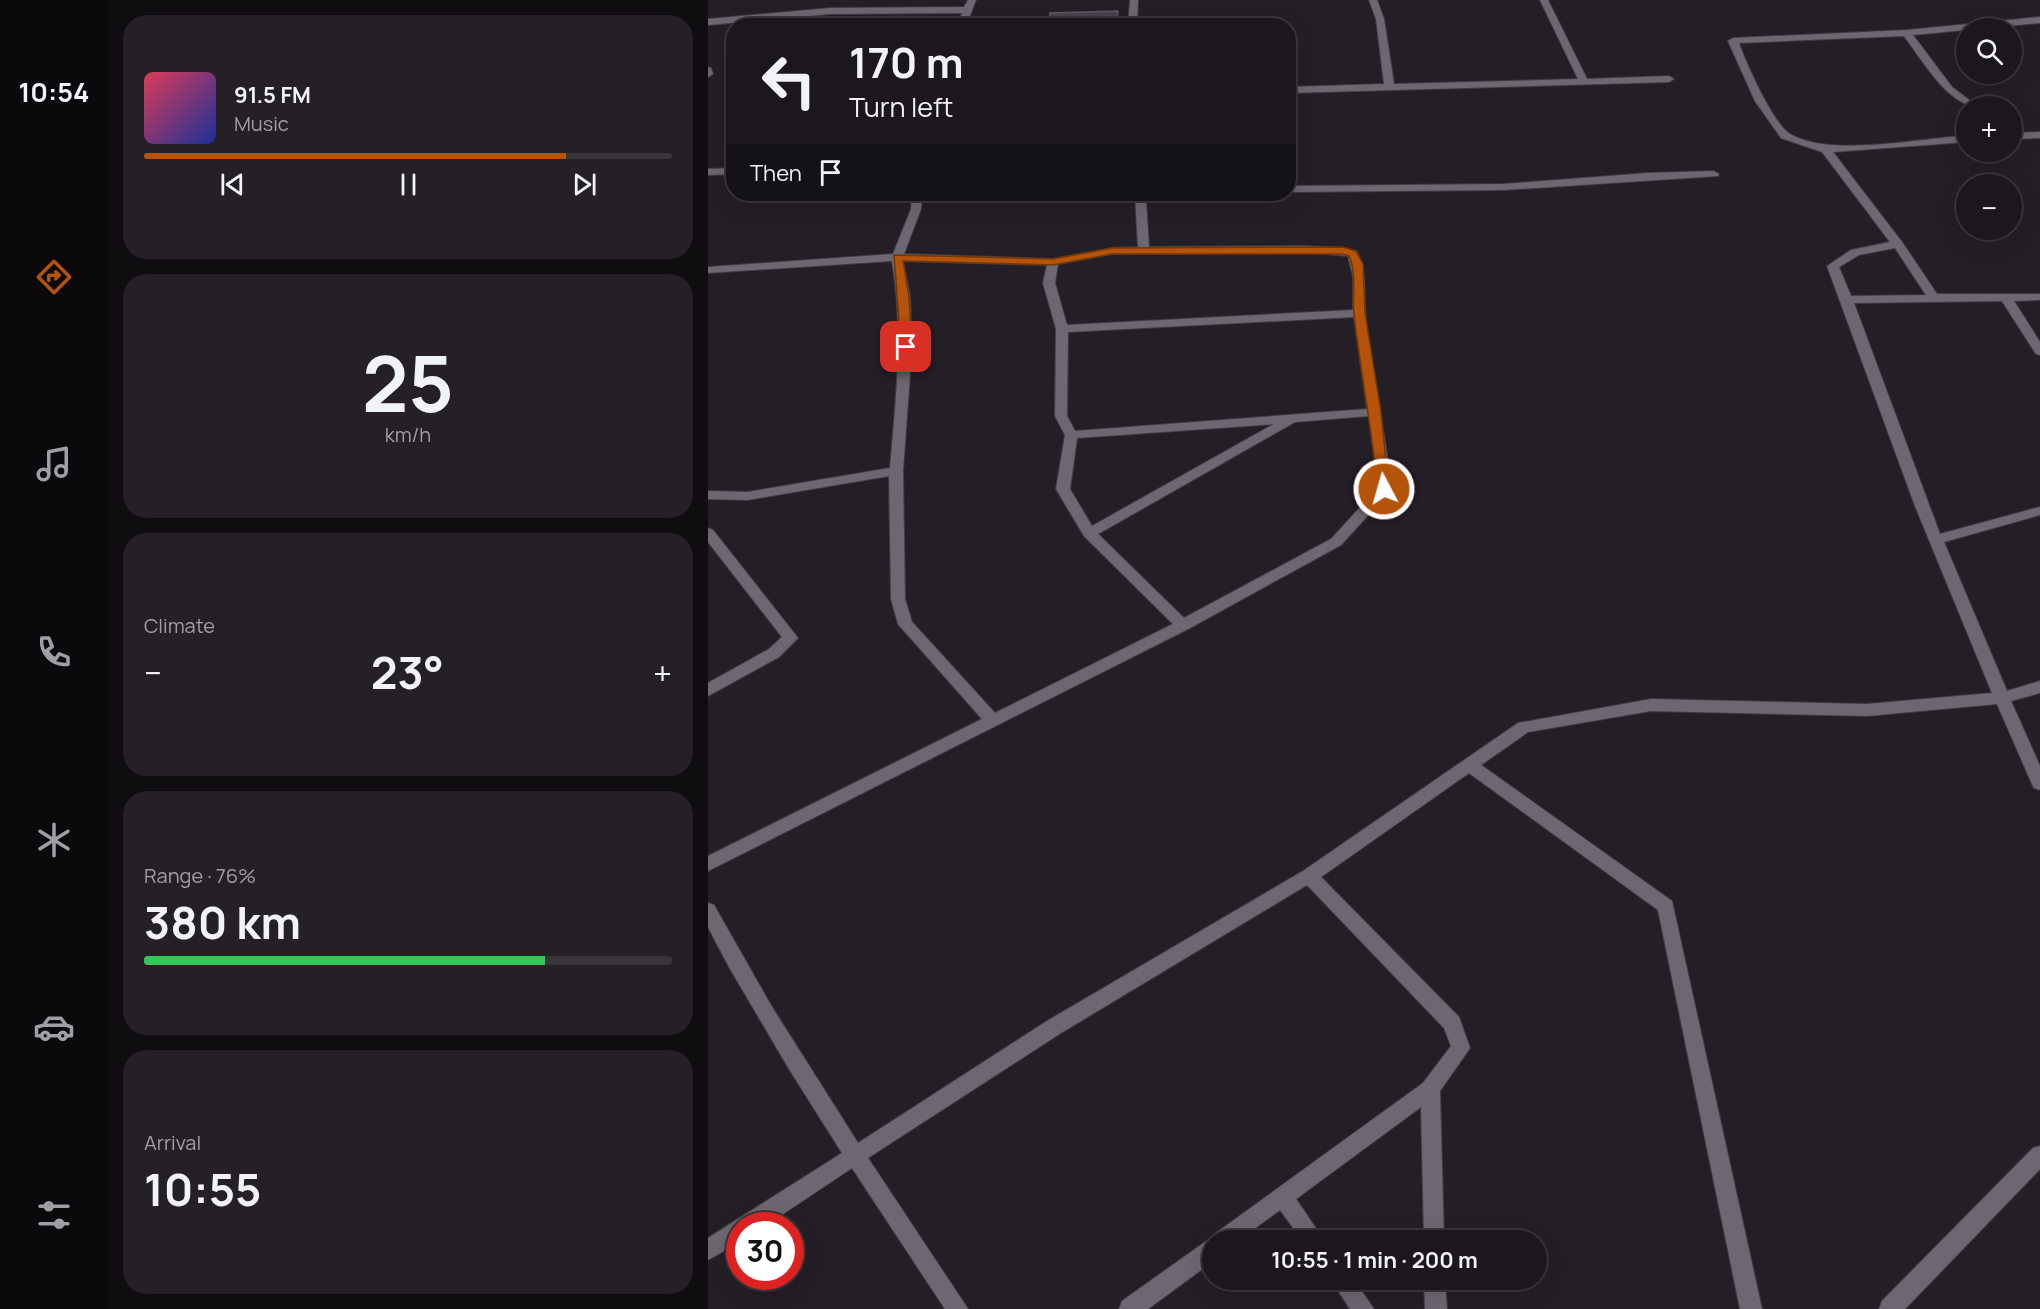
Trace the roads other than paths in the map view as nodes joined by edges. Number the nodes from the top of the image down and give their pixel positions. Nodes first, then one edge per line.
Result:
1 (972, 0) edge
2 (1134, 0) edge
3 (1373, 0) edge
4 (1544, 0) edge
5 (968, 10) junction
6 (752, 18) edge
7 (964, 18) edge
8 (1133, 18) edge
9 (726, 20) edge
10 (2040, 20) edge
11 (708, 22) edge
12 (1907, 33) junction
13 (1669, 79) dead end
14 (1584, 82) junction
15 (1389, 86) junction
16 (1296, 90) edge
17 (1958, 96) edge
18 (2040, 135) edge
19 (2022, 136) edge
20 (1956, 140) edge
21 (1826, 150) junction
22 (726, 171) edge
23 (708, 172) edge
24 (1714, 174) dead end
25 (1296, 189) edge
26 (917, 201) edge
27 (1141, 201) edge
28 (1898, 243) junction
29 (1144, 250) junction
30 (897, 257) junction
31 (1053, 262) junction
32 (708, 270) edge
33 (2040, 297) edge
34 (1934, 298) junction
35 (2006, 298) junction
36 (1847, 300) junction
37 (1359, 313) junction
38 (1062, 329) junction
39 (2040, 351) edge
40 (1376, 412) junction
41 (1294, 418) junction
42 (1071, 435) junction
43 (896, 471) junction
44 (708, 495) edge
45 (2040, 511) edge
46 (708, 533) edge
47 (1089, 533) junction
48 (1936, 540) junction
49 (1183, 625) junction
50 (2040, 687) edge
51 (708, 690) edge
52 (2001, 698) junction
53 (993, 720) junction
54 (1469, 765) junction
55 (2040, 784) edge
56 (708, 864) edge
57 (1310, 876) junction
58 (708, 910) edge
59 (1430, 1089) junction
60 (855, 1155) junction
61 (2040, 1155) edge
62 (1283, 1197) junction
63 (767, 1212) edge
64 (1237, 1230) edge
65 (1307, 1230) edge
66 (1434, 1230) edge
67 (726, 1239) edge
68 (708, 1250) edge
69 (1202, 1256) edge
70 (1349, 1290) edge
71 (1435, 1290) edge
72 (957, 1309) edge
73 (1130, 1309) edge
74 (1363, 1309) edge
75 (1436, 1309) edge
76 (1751, 1309) edge
77 (1890, 1309) edge

1 - 5 street
2 - 8 street
3 - 15 street
4 - 14 street
5 - 6 street
5 - 7 street
9 - 11 street
10 - 12 street
12 - 17 street
12 - 21 street
13 - 14 street
14 - 15 street
15 - 16 street
18 - 19 street
20 - 21 street
21 - 28 street
22 - 23 street
24 - 25 street
26 - 30 street
27 - 29 street
28 - 34 street
28 - 36 street
29 - 31 street
29 - 37 street
30 - 31 street
30 - 32 street
30 - 43 street
31 - 38 street
33 - 35 street
34 - 35 street
34 - 36 street
35 - 39 street
36 - 48 street
37 - 38 street
37 - 40 street
38 - 42 street
40 - 41 street
40 - 49 street
41 - 42 street
41 - 47 street
42 - 47 street
43 - 44 street
43 - 53 street
45 - 48 street
46 - 51 street
47 - 49 street
48 - 52 street
49 - 53 street
50 - 52 street
52 - 54 street
52 - 55 street
53 - 56 street
54 - 57 street
54 - 76 street
57 - 59 street
57 - 60 street
58 - 60 street
59 - 62 street
59 - 66 street
60 - 63 street
60 - 72 street
61 - 77 street
62 - 64 street
62 - 65 street
67 - 68 street
69 - 73 street
70 - 74 street
71 - 75 street

